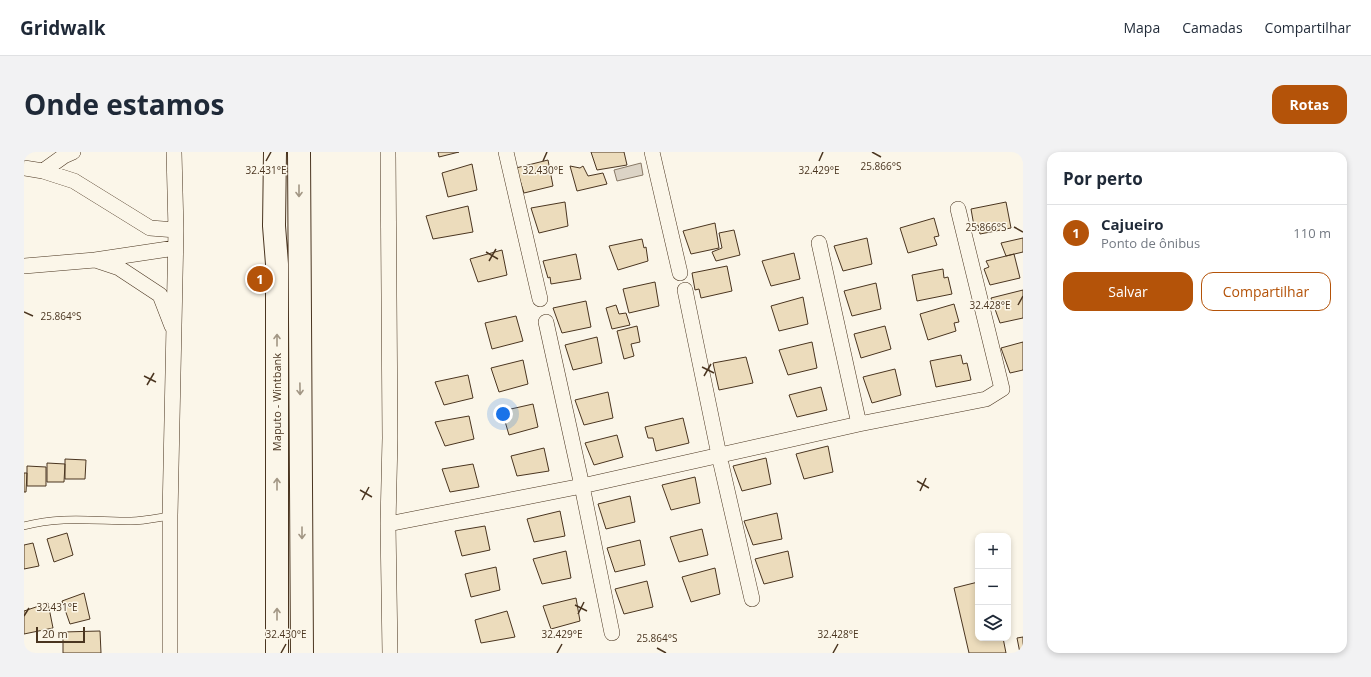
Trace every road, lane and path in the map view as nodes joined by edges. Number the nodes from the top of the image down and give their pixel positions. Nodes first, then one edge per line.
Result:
1 (73, 152) edge
2 (174, 152) edge
3 (275, 152) edge
4 (299, 152) edge
5 (388, 152) edge
6 (506, 152) edge
7 (652, 152) edge
8 (24, 168) edge
9 (42, 171) junction
10 (958, 209) dead end
11 (176, 230) junction
12 (820, 243) dead end
13 (175, 248) junction
14 (95, 260) junction
15 (24, 266) edge
16 (680, 273) dead end
17 (685, 290) dead end
18 (540, 300) dead end
19 (546, 322) dead end
20 (175, 334) junction
21 (859, 424) junction
22 (719, 455) junction
23 (582, 486) junction
24 (170, 516) junction
25 (388, 524) junction
26 (24, 526) edge
27 (752, 598) dead end
28 (612, 633) dead end
29 (170, 653) edge
30 (277, 653) edge
31 (302, 653) edge
32 (390, 653) edge

1 - 9 street
2 - 11 street
30 -> 3 highway, Maputo - Wintbank
4 -> 31 highway, Maputo - Wintbank
5 - 25 street
6 - 18 street
7 - 16 street
8 - 9 street
9 - 11 street
10 - 21 street
11 - 13 street
12 - 21 street
13 - 14 street
13 - 20 street
14 - 15 street
14 - 20 street
17 - 22 street
19 - 23 street
20 - 24 street
21 - 22 street
22 - 23 street
22 - 27 street
23 - 25 street
23 - 28 street
24 - 26 lane
24 - 29 street
25 - 32 street

